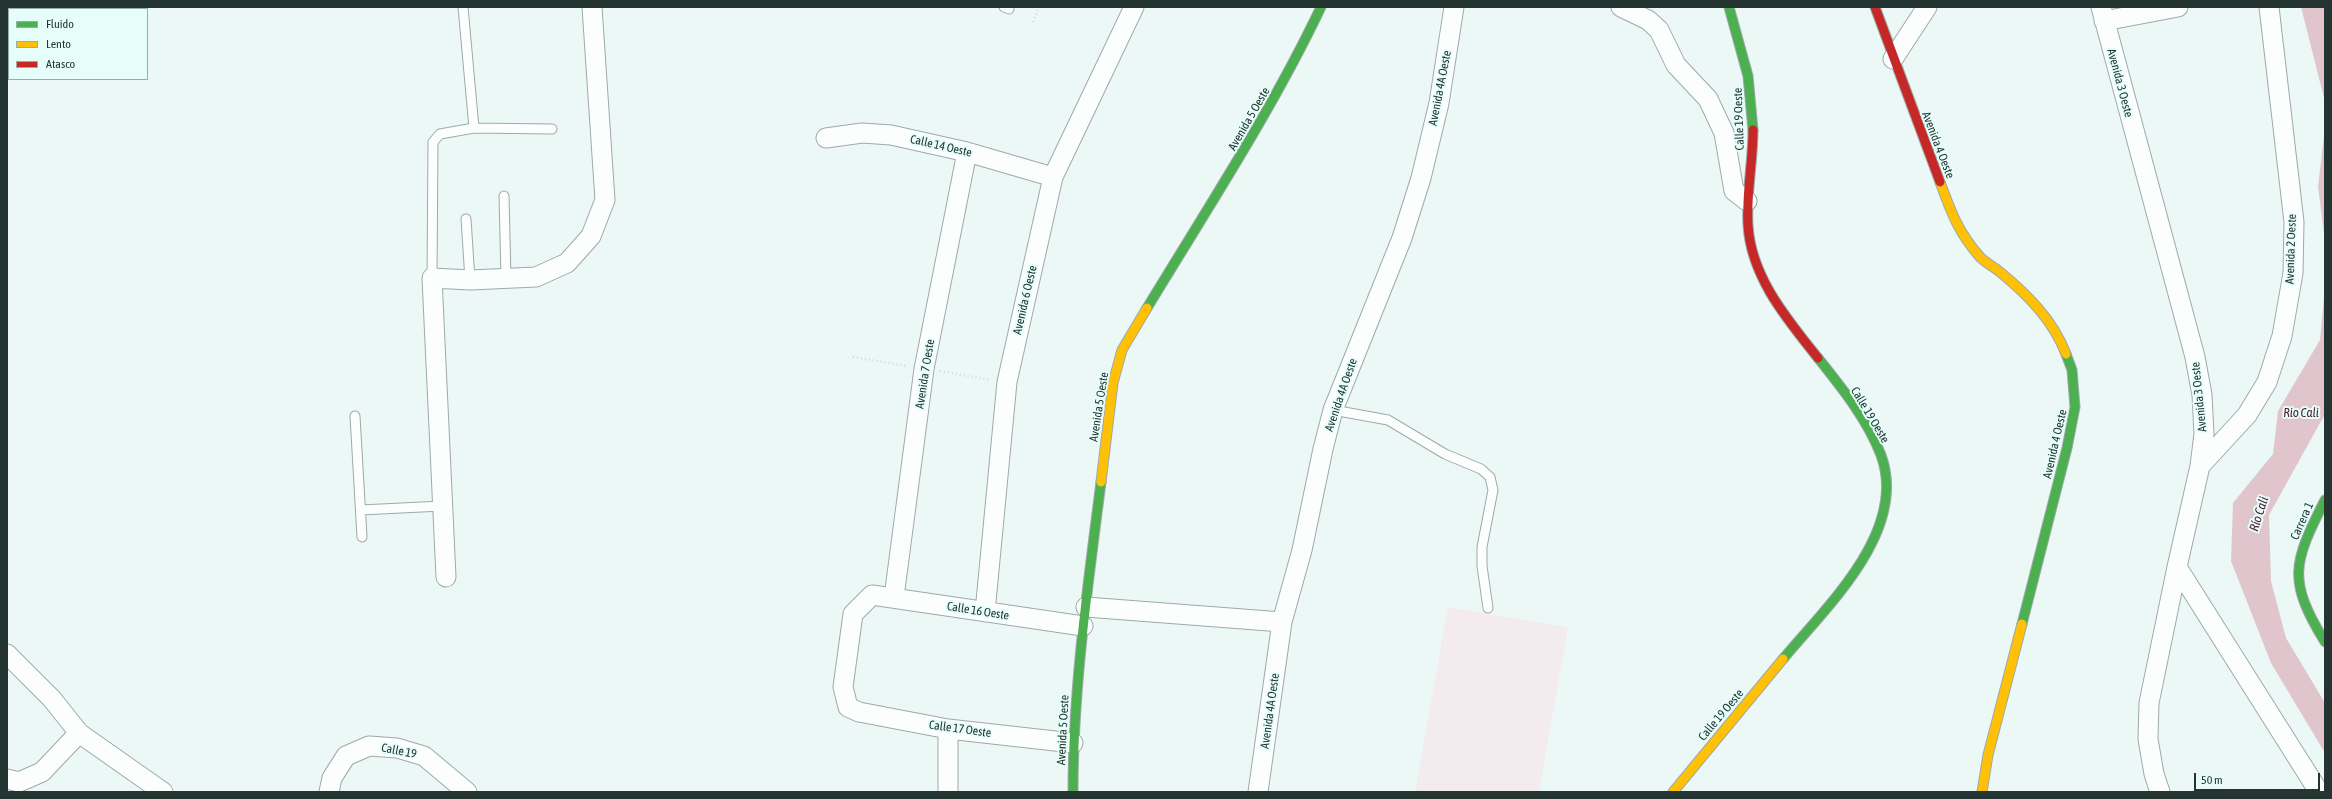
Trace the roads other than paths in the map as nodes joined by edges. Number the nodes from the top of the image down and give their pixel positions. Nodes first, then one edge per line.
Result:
1 (463, 7) edge
2 (592, 7) edge
3 (1134, 7) edge
4 (1321, 7) edge
5 (1454, 7) edge
6 (1621, 7) edge
7 (1729, 7) edge
8 (1875, 7) edge
9 (1927, 7) edge
10 (2178, 7) edge
11 (2269, 7) edge
12 (2102, 14) edge
13 (1893, 59) junction
14 (474, 128) junction
15 (552, 129) dead end
16 (826, 138) dead end
17 (967, 152) junction
18 (1053, 178) junction
19 (504, 196) dead end
20 (1747, 201) junction
21 (466, 219) dead end
22 (432, 278) junction
23 (506, 278) junction
24 (470, 280) junction
25 (1334, 410) junction
26 (355, 416) dead end
27 (2200, 466) junction
28 (2325, 500) edge
29 (442, 506) junction
30 (360, 510) junction
31 (362, 537) dead end
32 (2177, 567) junction
33 (446, 577) dead end
34 (894, 597) junction
35 (1086, 607) junction
36 (1488, 608) dead end
37 (985, 612) junction
38 (1282, 622) junction
39 (1083, 626) junction
40 (2325, 642) edge
41 (7, 654) edge
42 (848, 706) joint
43 (948, 729) junction
44 (79, 733) junction
45 (1073, 743) junction
46 (7, 779) edge
47 (331, 785) edge
48 (163, 792) edge
49 (467, 792) edge
50 (948, 792) edge
51 (1073, 792) edge
52 (1258, 792) edge
53 (1673, 792) edge
54 (1982, 792) edge
55 (2160, 792) edge
56 (2319, 792) edge

1 - 14 lane
2 - 23 street
3 - 18 street, Avenida 6 Oeste
4 - 35 street, Avenida 5 Oeste
5 - 25 street, Avenida 4A Oeste
6 - 20 street
7 - 20 street, Calle 19 Oeste
8 - 13 street, Avenida 4 Oeste
9 - 13 street
10 - 12 street
11 - 27 street, Avenida 2 Oeste
12 - 27 street, Avenida 3 Oeste
13 - 54 street, Avenida 4 Oeste
14 - 15 lane
14 - 22 lane
16 - 17 street, Calle 14 Oeste
17 - 18 street, Calle 14 Oeste
17 - 34 street, Avenida 7 Oeste
18 - 37 street, Avenida 6 Oeste
19 - 23 lane
20 - 53 street, Calle 19 Oeste
21 - 24 lane
22 - 24 street
22 - 29 street
23 - 24 street
25 - 36 lane
25 - 38 street, Avenida 4A Oeste
26 - 30 lane
27 - 32 street, Avenida 3 Oeste
28 - 40 street, Carrera 1
29 - 30 lane
29 - 33 street
30 - 31 lane
32 - 55 street, Avenida 3 Oeste
32 - 56 street
34 - 37 street, Calle 16 Oeste
34 - 42 street, Calle 16 Oeste
35 - 38 street
35 - 39 street, Avenida 5 Oeste
37 - 39 street, Calle 16 Oeste
38 - 52 street, Avenida 4A Oeste
39 - 45 street, Avenida 5 Oeste
41 - 44 street
42 - 43 street, Calle 17 Oeste
43 - 45 street, Calle 17 Oeste
43 - 50 street
44 - 46 street
44 - 48 street
45 - 51 street, Avenida 5 Oeste
47 - 49 street, Calle 19

